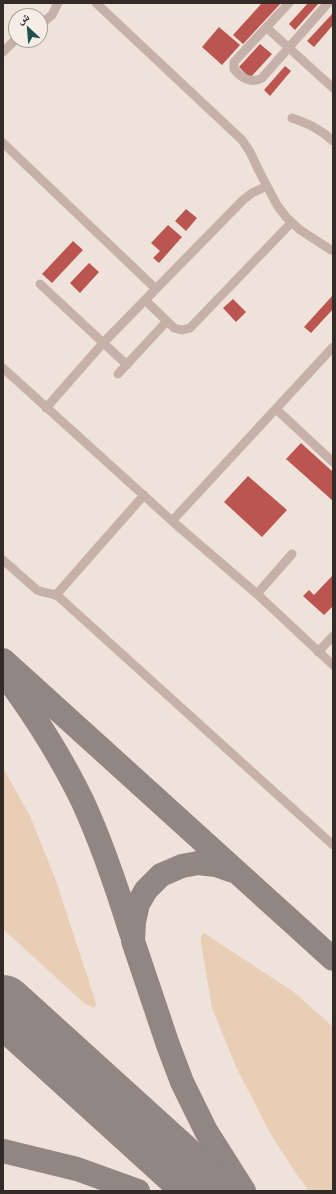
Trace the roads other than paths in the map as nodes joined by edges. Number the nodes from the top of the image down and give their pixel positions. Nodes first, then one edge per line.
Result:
1 (58, 3) edge
2 (96, 3) edge
3 (289, 3) edge
4 (328, 3) edge
5 (48, 18) edge
6 (267, 28) junction
7 (288, 48) junction
8 (333, 88) edge
9 (292, 118) dead end
10 (333, 141) edge
11 (3, 143) edge
12 (267, 186) junction
13 (291, 223) junction
14 (332, 250) dead end
15 (40, 284) dead end
16 (156, 289) junction
17 (145, 300) junction
18 (167, 321) junction
19 (103, 343) junction
20 (333, 347) edge
21 (127, 365) junction
22 (3, 368) edge
23 (118, 374) dead end
24 (46, 408) junction
25 (276, 408) junction
26 (333, 462) edge
27 (144, 495) junction
28 (172, 521) junction
29 (292, 554) dead end
30 (3, 560) edge
31 (257, 594) junction
32 (56, 595) junction
33 (333, 636) edge
34 (318, 652) junction
35 (333, 665) edge
36 (333, 845) edge

1 - 5 lane
2 - 12 lane
3 - 6 lane
4 - 7 lane
6 - 7 lane
6 - 7 lane
7 - 8 lane
9 - 10 lane
11 - 16 lane
12 - 13 lane
12 - 16 lane
13 - 14 lane
13 - 18 lane
15 - 19 lane
16 - 17 lane
17 - 18 lane
17 - 19 lane
18 - 21 lane
19 - 21 lane
19 - 24 lane
20 - 25 lane
21 - 23 lane
22 - 24 lane
24 - 27 lane
25 - 26 lane
25 - 28 lane
27 - 28 lane
27 - 32 lane
28 - 31 lane
29 - 31 lane
30 - 32 lane
31 - 34 lane
32 - 36 lane
33 - 34 lane
34 - 35 lane

